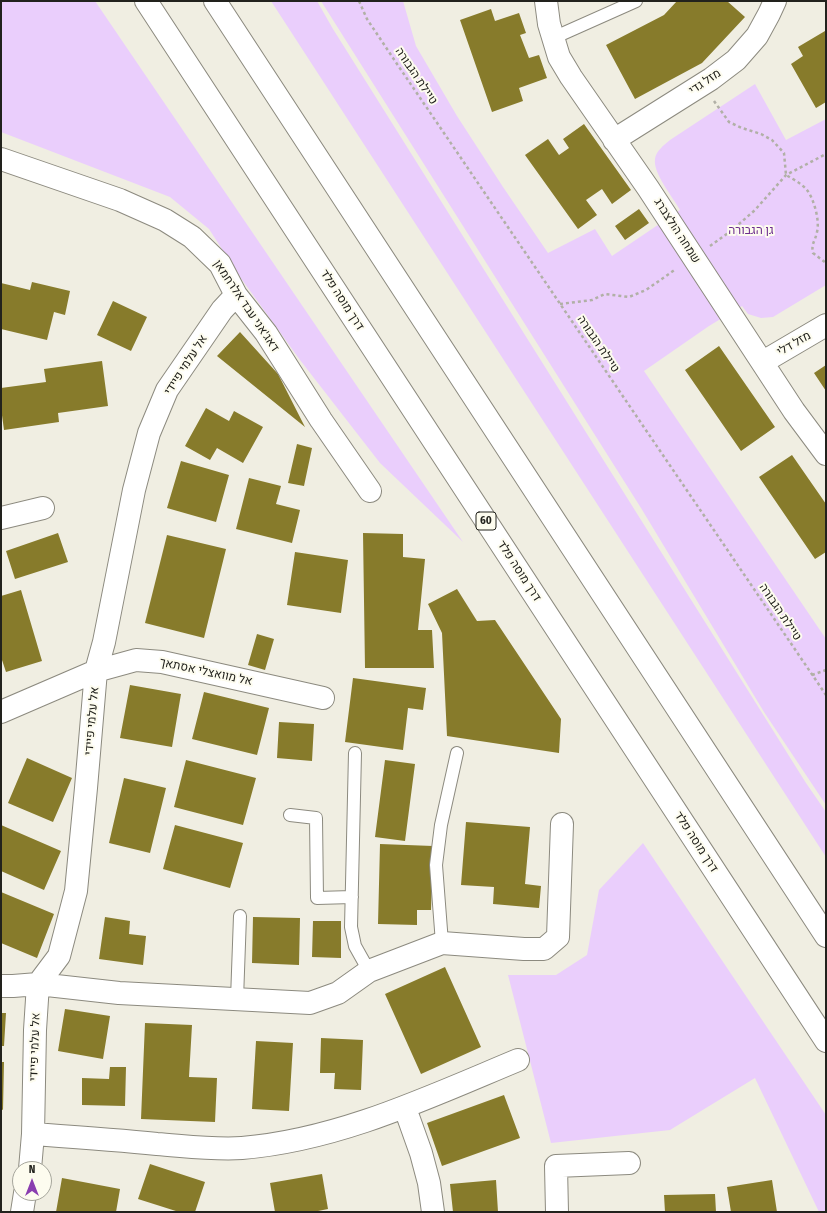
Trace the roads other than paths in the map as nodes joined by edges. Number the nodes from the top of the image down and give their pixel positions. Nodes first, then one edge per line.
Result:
1 (146, 1) edge
2 (215, 1) edge
3 (546, 1) edge
4 (636, 1) edge
5 (775, 1) edge
6 (553, 38) junction
7 (614, 140) junction
8 (1, 159) edge
9 (236, 295) junction
10 (826, 326) edge
11 (762, 362) junction
12 (826, 454) edge
13 (370, 491) dead end
14 (43, 508) dead end
15 (1, 518) edge
16 (96, 671) junction
17 (323, 698) dead end
18 (1, 712) edge
19 (355, 753) dead end
20 (457, 753) dead end
21 (290, 815) dead end
22 (562, 824) dead end
23 (352, 897) junction
24 (240, 916) dead end
25 (826, 936) edge
26 (442, 944) junction
27 (369, 971) junction
28 (38, 984) junction
29 (1, 986) edge
30 (237, 999) junction
31 (826, 1041) edge
32 (518, 1060) dead end
33 (405, 1108) junction
34 (33, 1134) junction
35 (31, 1161) edge
36 (629, 1163) dead end
37 (24, 1201) edge
38 (22, 1212) edge
39 (433, 1212) edge
40 (557, 1212) edge

1 - 31 main road, דרך מוסה פלד / 60
2 - 25 main road
3 - 6 main road, שמחה הולצברג
4 - 6 lane
5 - 7 main road, מזל גדי
6 - 7 main road, שמחה הולצברג
7 - 11 main road, שמחה הולצברג
8 - 9 main road, דאג'אני עבד אלרחמאן
9 - 13 main road, דאג'אני עבד אלרחמאן
9 - 16 main road, אל עלמי פיידי
10 - 11 main road, מזל דלי
11 - 12 main road, שמחה הולצברג
14 - 15 main road
16 - 17 main road, אל מוואצלי אסתאך
16 - 18 main road, אל מוואצלי אסתאך
16 - 28 main road, אל עלמי פיידי
19 - 23 lane
20 - 26 lane
21 - 23 lane
22 - 26 main road
23 - 27 lane
24 - 30 lane
26 - 27 main road
27 - 30 main road
28 - 29 main road
28 - 30 main road
28 - 34 main road, אל עלמי פיידי
32 - 33 main road
33 - 34 main road
33 - 39 main road
34 - 35 main road, אל עלמי פיידי
36 - 40 main road
37 - 38 main road

